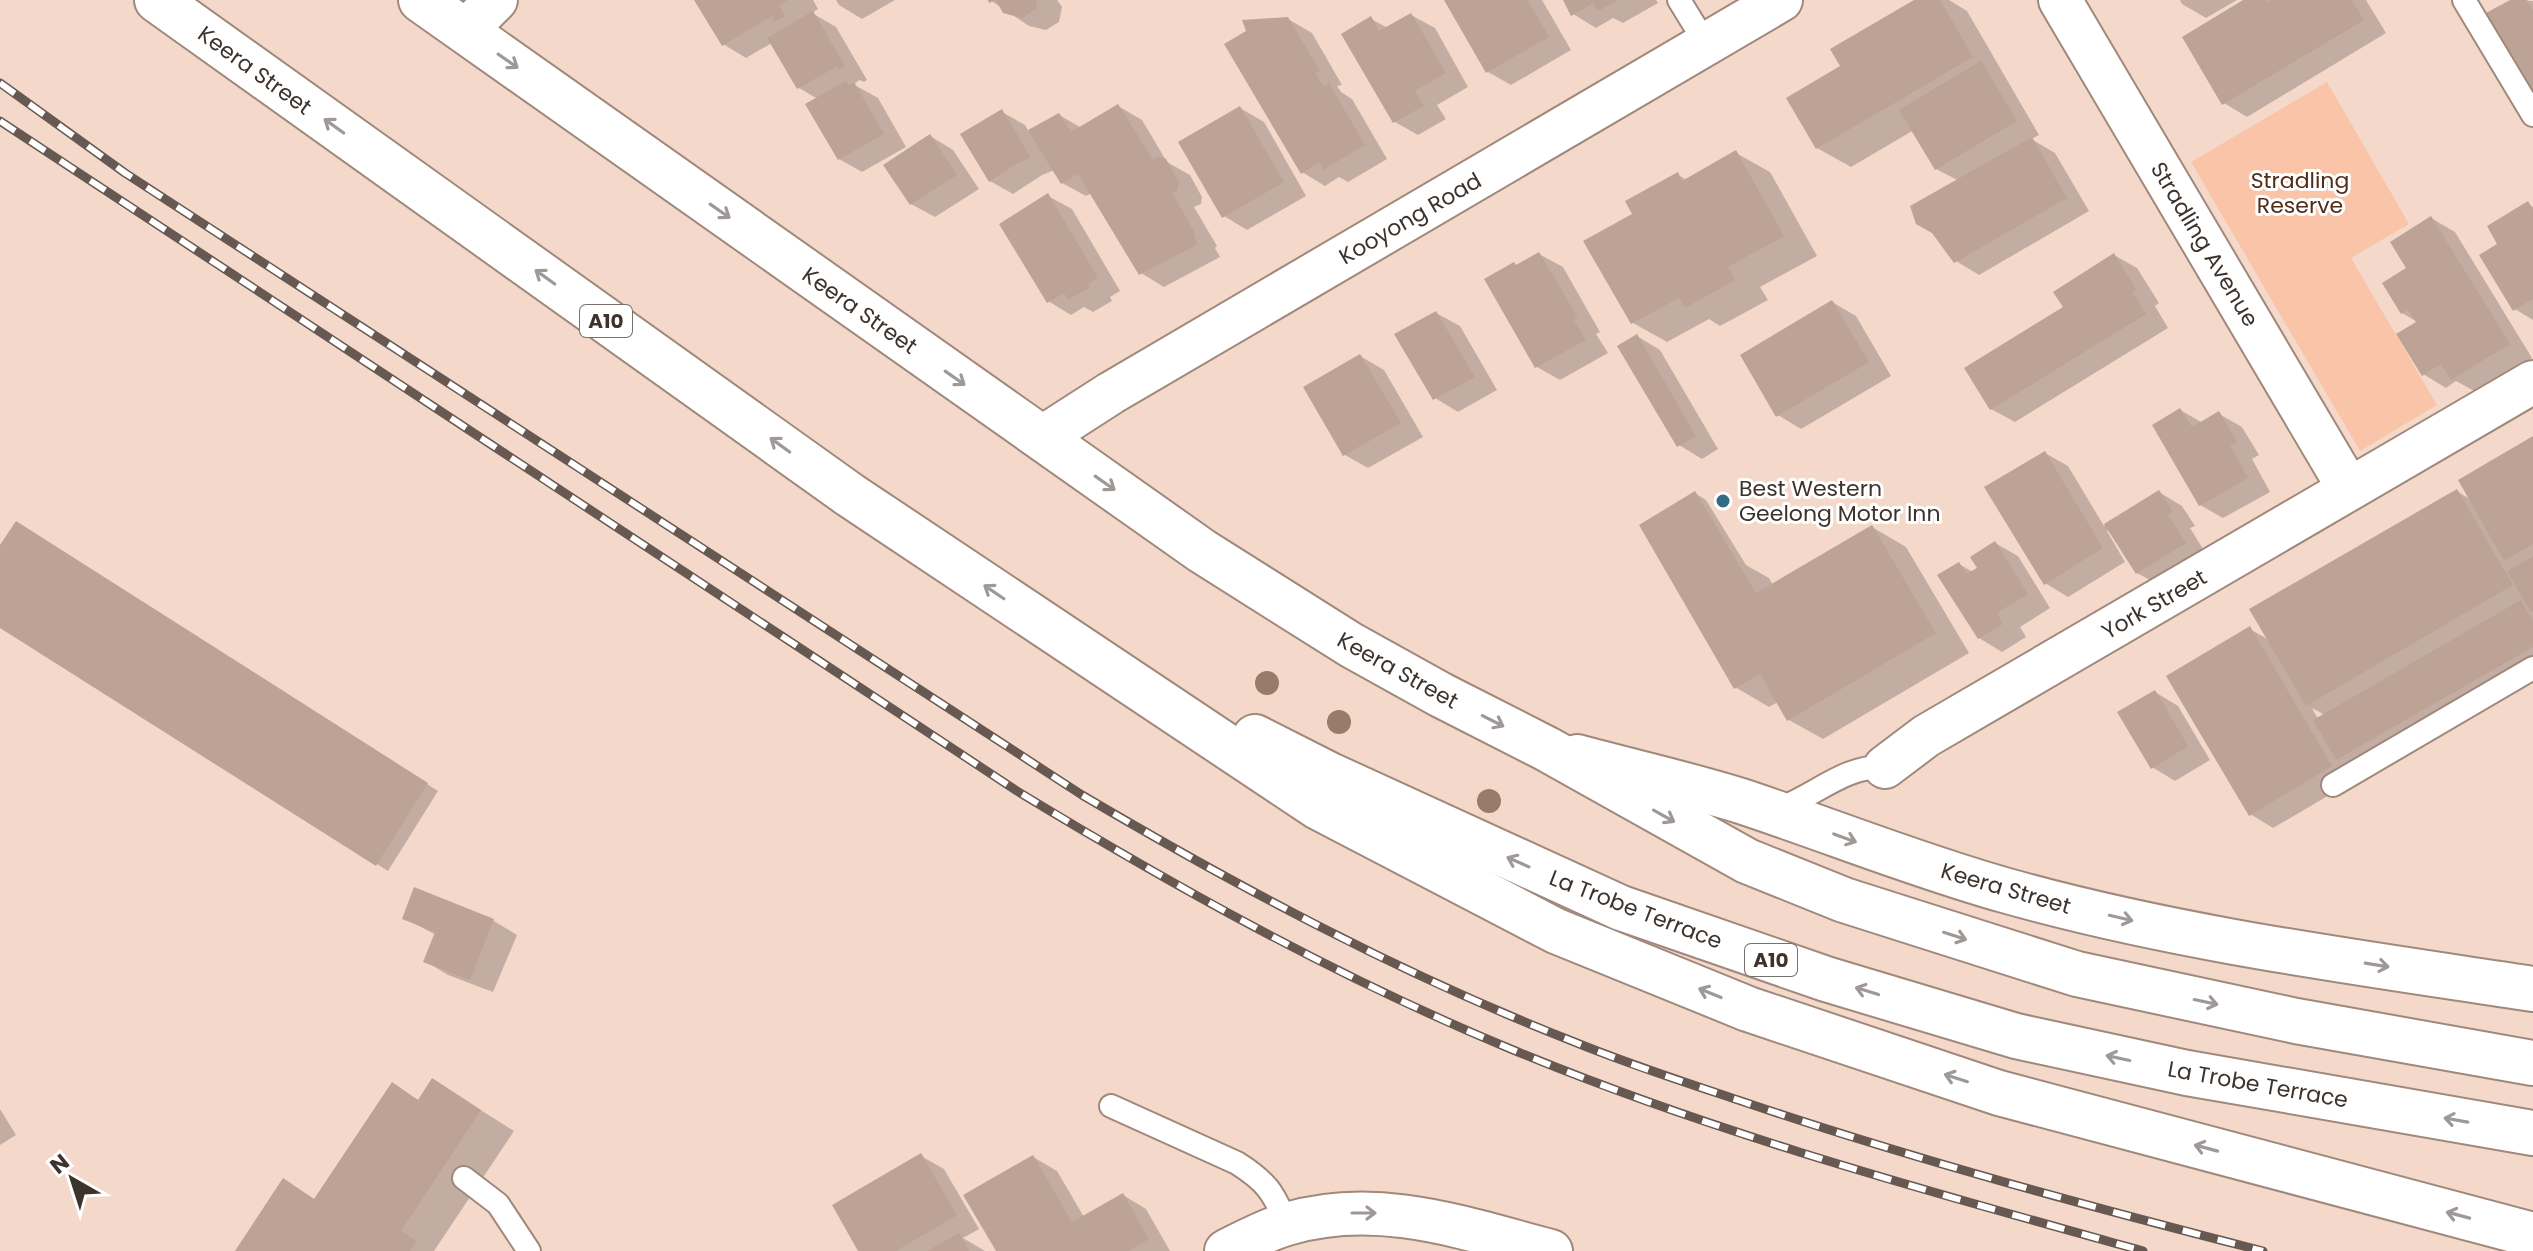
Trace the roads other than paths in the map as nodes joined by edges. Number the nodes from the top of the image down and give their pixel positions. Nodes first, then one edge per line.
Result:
1 (157, 0) edge
2 (421, 0) edge
3 (496, 0) edge
4 (1679, 0) edge
5 (1781, 0) edge
6 (2060, 0) edge
7 (2464, 0) edge
8 (465, 31) junction
9 (1706, 44) junction
10 (2533, 115) edge
11 (2533, 382) edge
12 (1041, 438) junction
13 (2349, 489) junction
14 (1059, 636) junction
15 (2533, 668) edge
16 (1547, 749) junction
17 (1885, 767) joint
18 (2333, 785) dead end
19 (1771, 812) junction
20 (2533, 989) edge
21 (2533, 1063) edge
22 (1111, 1106) dead end
23 (2533, 1133) edge
24 (464, 1178) dead end
25 (2533, 1235) edge
26 (1292, 1238) edge
27 (529, 1251) edge
28 (1226, 1251) edge
29 (1551, 1251) edge

14 -> 1 main road, Keera Street / A10
2 - 8 main road, Keera Street
3 - 8 street
4 - 9 lane
5 - 9 street, Kooyong Road
6 - 13 street, Stradling Avenue
7 - 10 lane
8 -> 12 main road, Keera Street
9 - 12 street, Kooyong Road
11 - 13 street, York Street
12 -> 16 main road, Keera Street
13 - 17 street, York Street
23 -> 14 main road, La Trobe Terrace / A10
25 -> 14 main road
15 - 18 lane
16 - 19 main road, Keera Street
16 -> 21 main road
17 - 19 lane, York Street
19 -> 20 main road, Keera Street
22 - 26 lane
24 - 27 lane
26 - 28 street
26 -> 29 street

